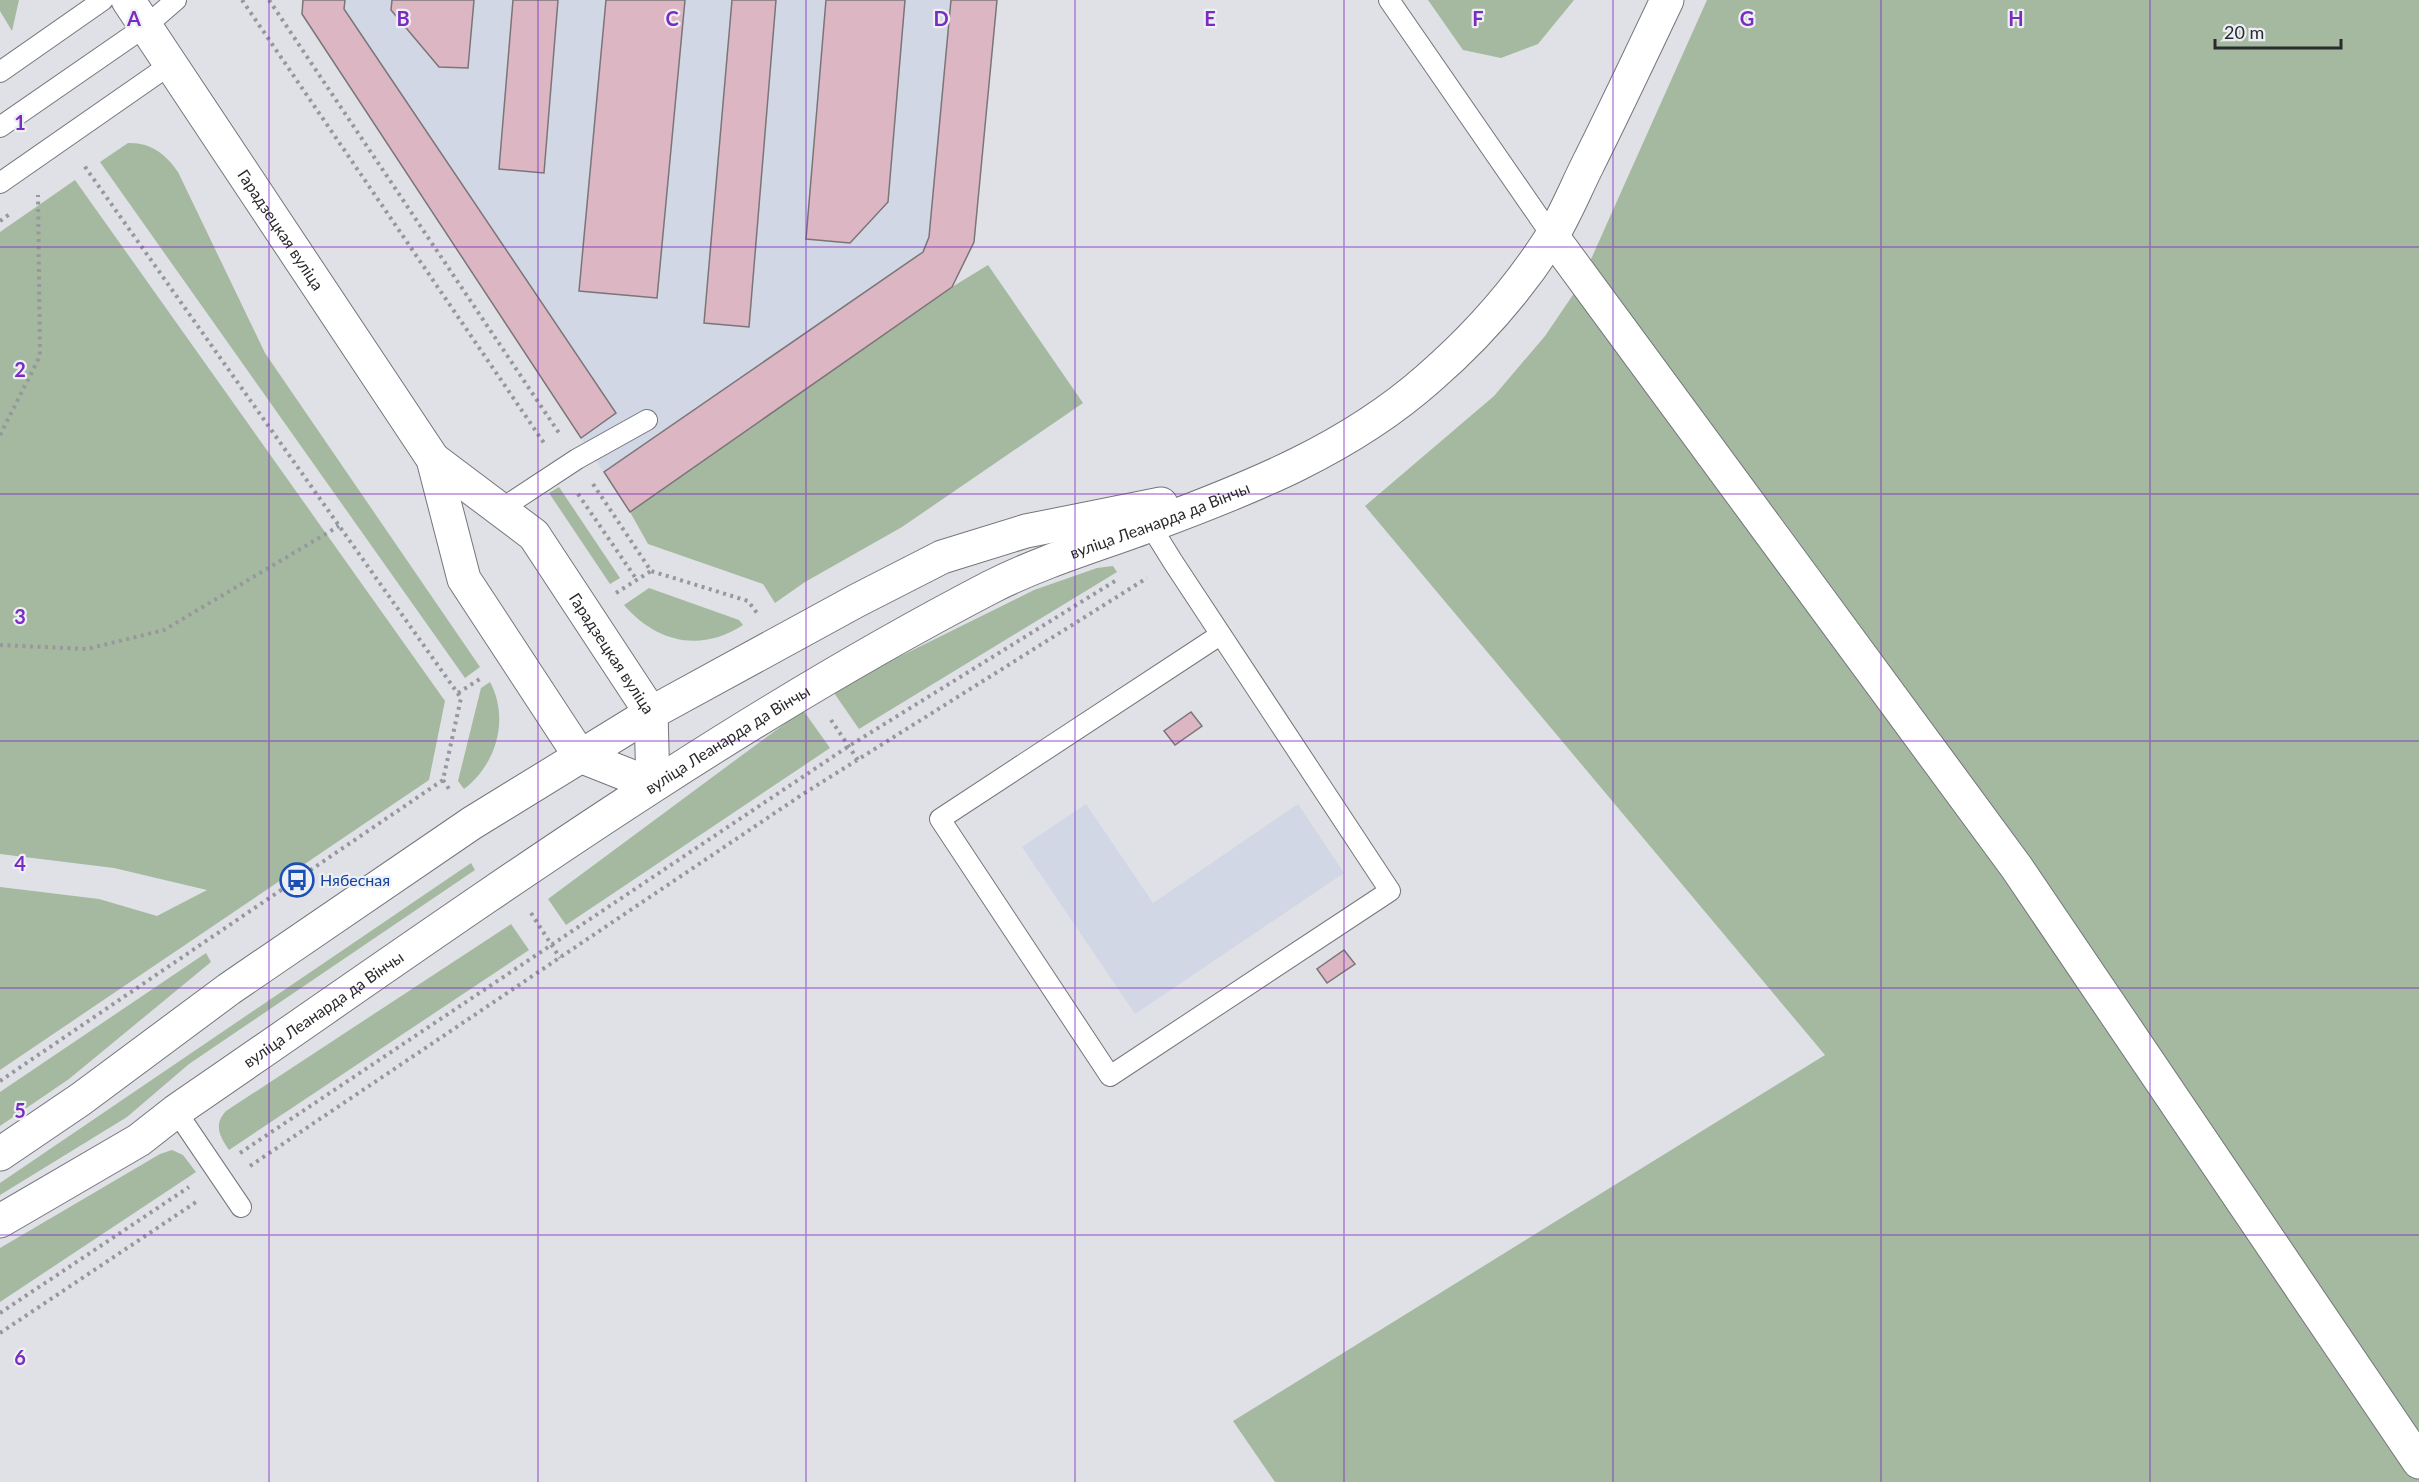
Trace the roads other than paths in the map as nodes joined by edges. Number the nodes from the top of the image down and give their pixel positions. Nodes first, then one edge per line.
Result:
1 (103, 0) edge
2 (176, 0) edge
3 (1389, 0) edge
4 (1667, 0) edge
5 (137, 13) edge
6 (171, 64) junction
7 (0, 72) edge
8 (0, 127) edge
9 (0, 183) edge
10 (1552, 236) junction
11 (647, 420) dead end
12 (433, 459) junction
13 (501, 509) junction
14 (1156, 536) junction
15 (1220, 635) junction
16 (651, 713) junction
17 (580, 756) junction
18 (653, 785) junction
19 (176, 1111) junction
20 (0, 1154) edge
21 (241, 1207) dead end
22 (0, 1221) edge
23 (2419, 1462) edge

1 - 7 lane
2 - 5 lane
3 - 10 lane
4 - 10 main road, вуліца Леанарда да Вінчы
5 - 6 main road, Гарадзецкая вуліца
5 - 8 lane
6 - 9 lane
6 - 12 main road, Гарадзецкая вуліца
10 - 14 main road, вуліца Леанарда да Вінчы
10 - 23 main road
11 - 13 lane
12 - 13 main road, Гарадзецкая вуліца
12 - 17 main road, Гарадзецкая вуліца
13 - 16 main road, Гарадзецкая вуліца
14 - 15 lane
14 - 16 main road, вуліца Леанарда да Вінчы
14 - 18 main road, вуліца Леанарда да Вінчы
15 - 15 lane
16 - 17 main road, вуліца Леанарда да Вінчы
16 - 18 main road, Гарадзецкая вуліца
17 - 18 main road
17 - 20 main road, вуліца Леанарда да Вінчы
18 - 19 main road, вуліца Леанарда да Вінчы
19 - 21 lane
19 - 22 main road, вуліца Леанарда да Вінчы

